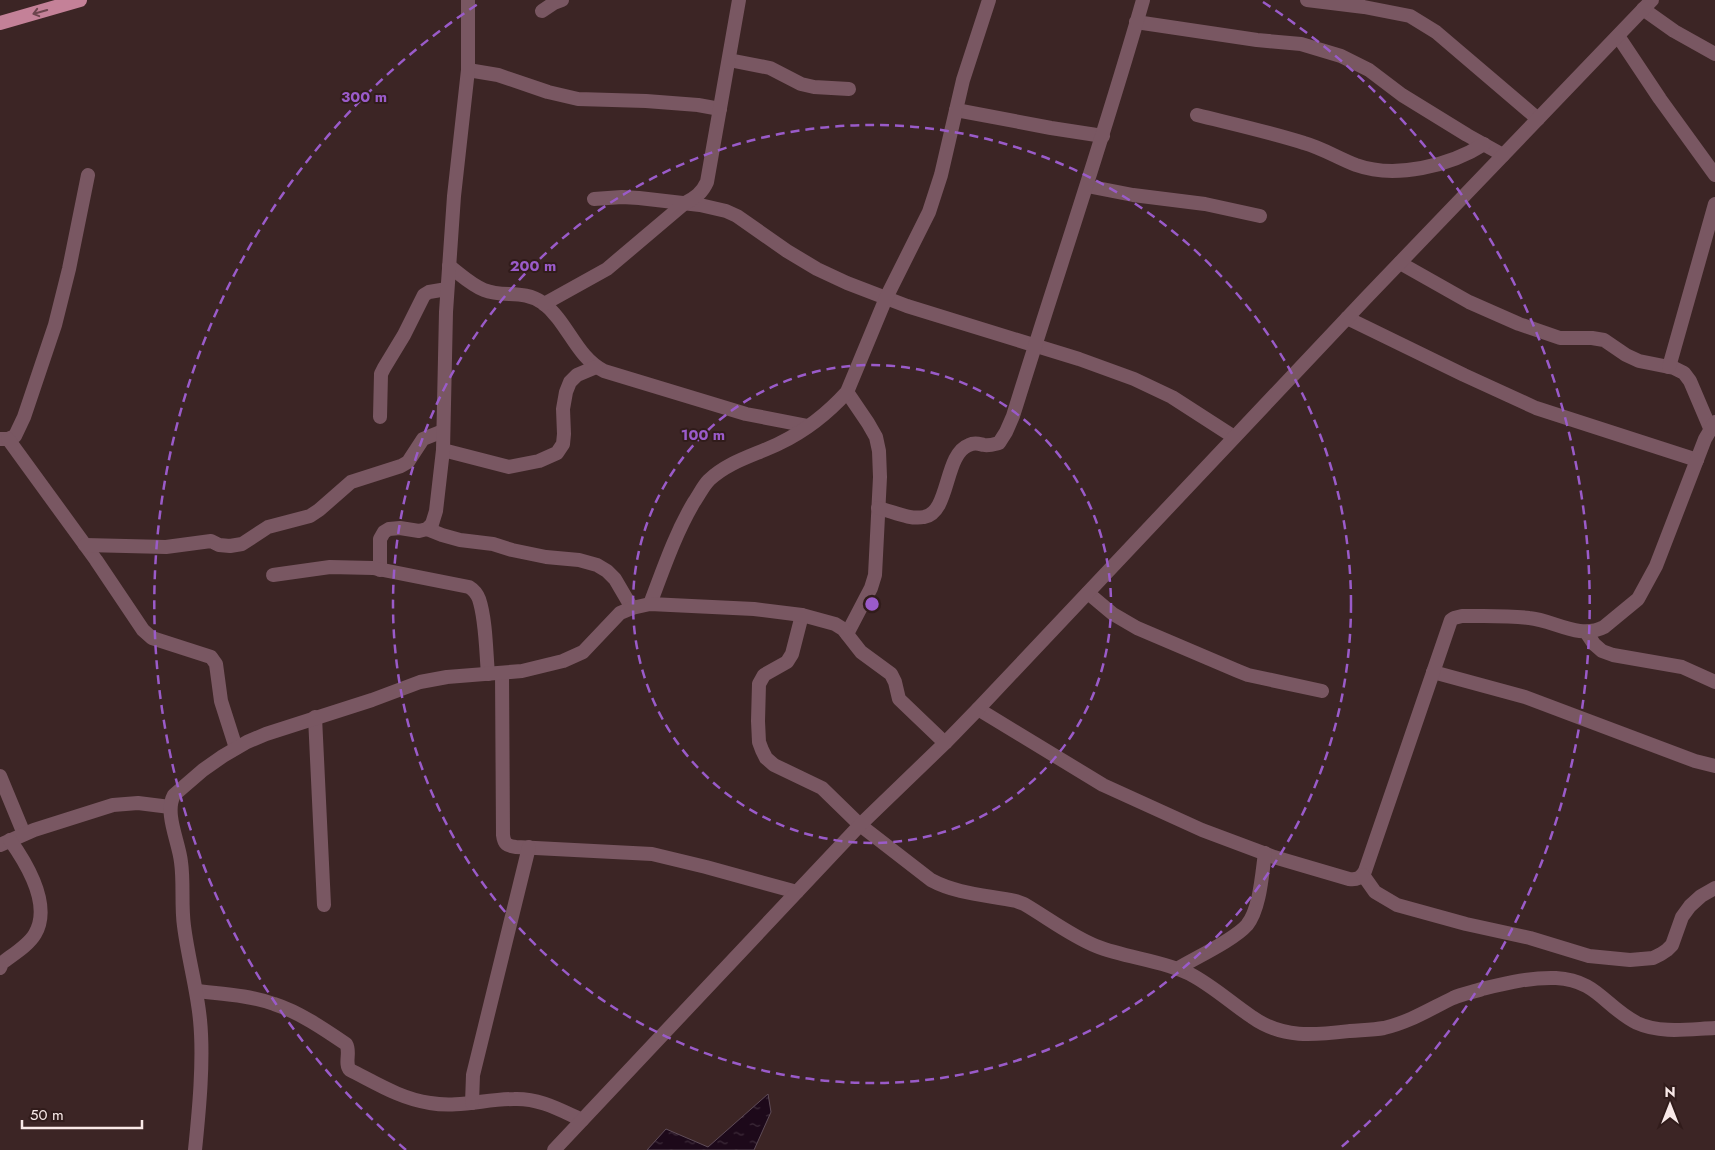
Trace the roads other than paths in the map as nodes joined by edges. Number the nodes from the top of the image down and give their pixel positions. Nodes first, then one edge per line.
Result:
1 (80, 0) edge
2 (468, 0) edge
3 (562, 0) edge
4 (739, 0) edge
5 (989, 0) edge
6 (1143, 0) edge
7 (1307, 0) edge
8 (1648, 5) edge
9 (542, 11) dead end
10 (1136, 22) junction
11 (0, 23) edge
12 (1618, 36) junction
13 (1715, 54) edge
14 (729, 60) junction
15 (468, 70) junction
16 (849, 89) dead end
17 (720, 108) junction
18 (956, 110) junction
19 (1197, 115) dead end
20 (1538, 119) junction
21 (1103, 136) junction
22 (1484, 144) junction
23 (1503, 155) junction
24 (88, 175) dead end
25 (1715, 175) edge
26 (1087, 186) junction
27 (594, 199) dead end
28 (684, 203) junction
29 (1715, 204) edge
30 (1260, 216) dead end
31 (1400, 263) junction
32 (449, 266) junction
33 (447, 289) junction
34 (886, 298) junction
35 (544, 304) junction
36 (1347, 318) junction
37 (1035, 346) junction
38 (596, 367) junction
39 (1670, 367) junction
40 (847, 392) junction
41 (380, 417) dead end
42 (1713, 425) edge
43 (808, 426) junction
44 (443, 431) junction
45 (1234, 437) junction
46 (4, 439) edge
47 (443, 450) junction
48 (1697, 460) junction
49 (878, 508) junction
50 (427, 529) junction
51 (85, 545) junction
52 (380, 570) junction
53 (272, 575) dead end
54 (1088, 593) junction
55 (650, 604) junction
56 (632, 608) junction
57 (802, 615) junction
58 (1586, 632) junction
59 (847, 634) junction
60 (1433, 672) junction
61 (495, 674) junction
62 (1715, 682) edge
63 (1322, 691) dead end
64 (978, 709) junction
65 (315, 717) junction
66 (945, 743) junction
67 (236, 748) junction
68 (1715, 766) edge
69 (0, 776) edge
70 (170, 807) junction
71 (860, 824) junction
72 (24, 834) junction
73 (5, 842) edge
74 (529, 847) junction
75 (1265, 854) junction
76 (1363, 876) junction
77 (1715, 888) edge
78 (797, 892) junction
79 (324, 905) dead end
80 (0, 968) edge
81 (1177, 969) junction
82 (197, 991) junction
83 (1715, 1028) edge
84 (472, 1103) junction
85 (582, 1120) junction
86 (195, 1150) edge
87 (554, 1150) edge

1 -> 11 main road
2 - 15 street
3 - 9 street
4 - 14 street
5 - 18 street
6 - 10 street
7 - 20 street
8 - 12 street
8 - 13 street
10 - 21 street
10 - 22 street
12 - 20 street
12 - 25 street
14 - 16 street
14 - 17 street
15 - 17 street
15 - 32 street
17 - 28 street
18 - 21 street
18 - 34 street
19 - 22 street
20 - 23 street
21 - 26 street
22 - 23 street
23 - 31 street
24 - 46 street
26 - 30 street
26 - 37 street
27 - 28 street
28 - 34 street
28 - 35 street
29 - 39 street
31 - 36 street
31 - 39 street
32 - 33 street
32 - 35 street
33 - 41 street
33 - 44 street
34 - 37 street
34 - 40 street
35 - 38 street
36 - 45 street
36 - 48 street
37 - 45 street
37 - 49 street
38 - 43 street
38 - 47 street
39 - 42 street
40 - 43 street
40 - 49 street
42 - 48 street
43 - 55 street
44 - 47 street
44 - 51 street
45 - 54 street
46 - 51 street
47 - 50 street
48 - 58 street
49 - 59 street
50 - 52 street
50 - 56 street
51 - 67 street
52 - 53 street
52 - 61 street
54 - 63 street
54 - 64 street
55 - 56 street
55 - 57 street
56 - 61 street
57 - 59 street
57 - 71 street
58 - 60 street
58 - 62 street
59 - 66 street
60 - 68 street
60 - 76 street
61 - 65 street
61 - 74 street
64 - 66 street
64 - 75 street
65 - 67 street
65 - 79 street
66 - 71 street
67 - 70 street
69 - 72 street
70 - 72 street
70 - 82 street
71 - 78 street
71 - 81 street
72 - 73 street
73 - 80 street
74 - 78 street
74 - 84 street
75 - 76 street
75 - 81 street
76 - 77 street
78 - 85 street
81 - 83 street
82 - 84 street
82 - 86 street
84 - 85 street
85 - 87 street

